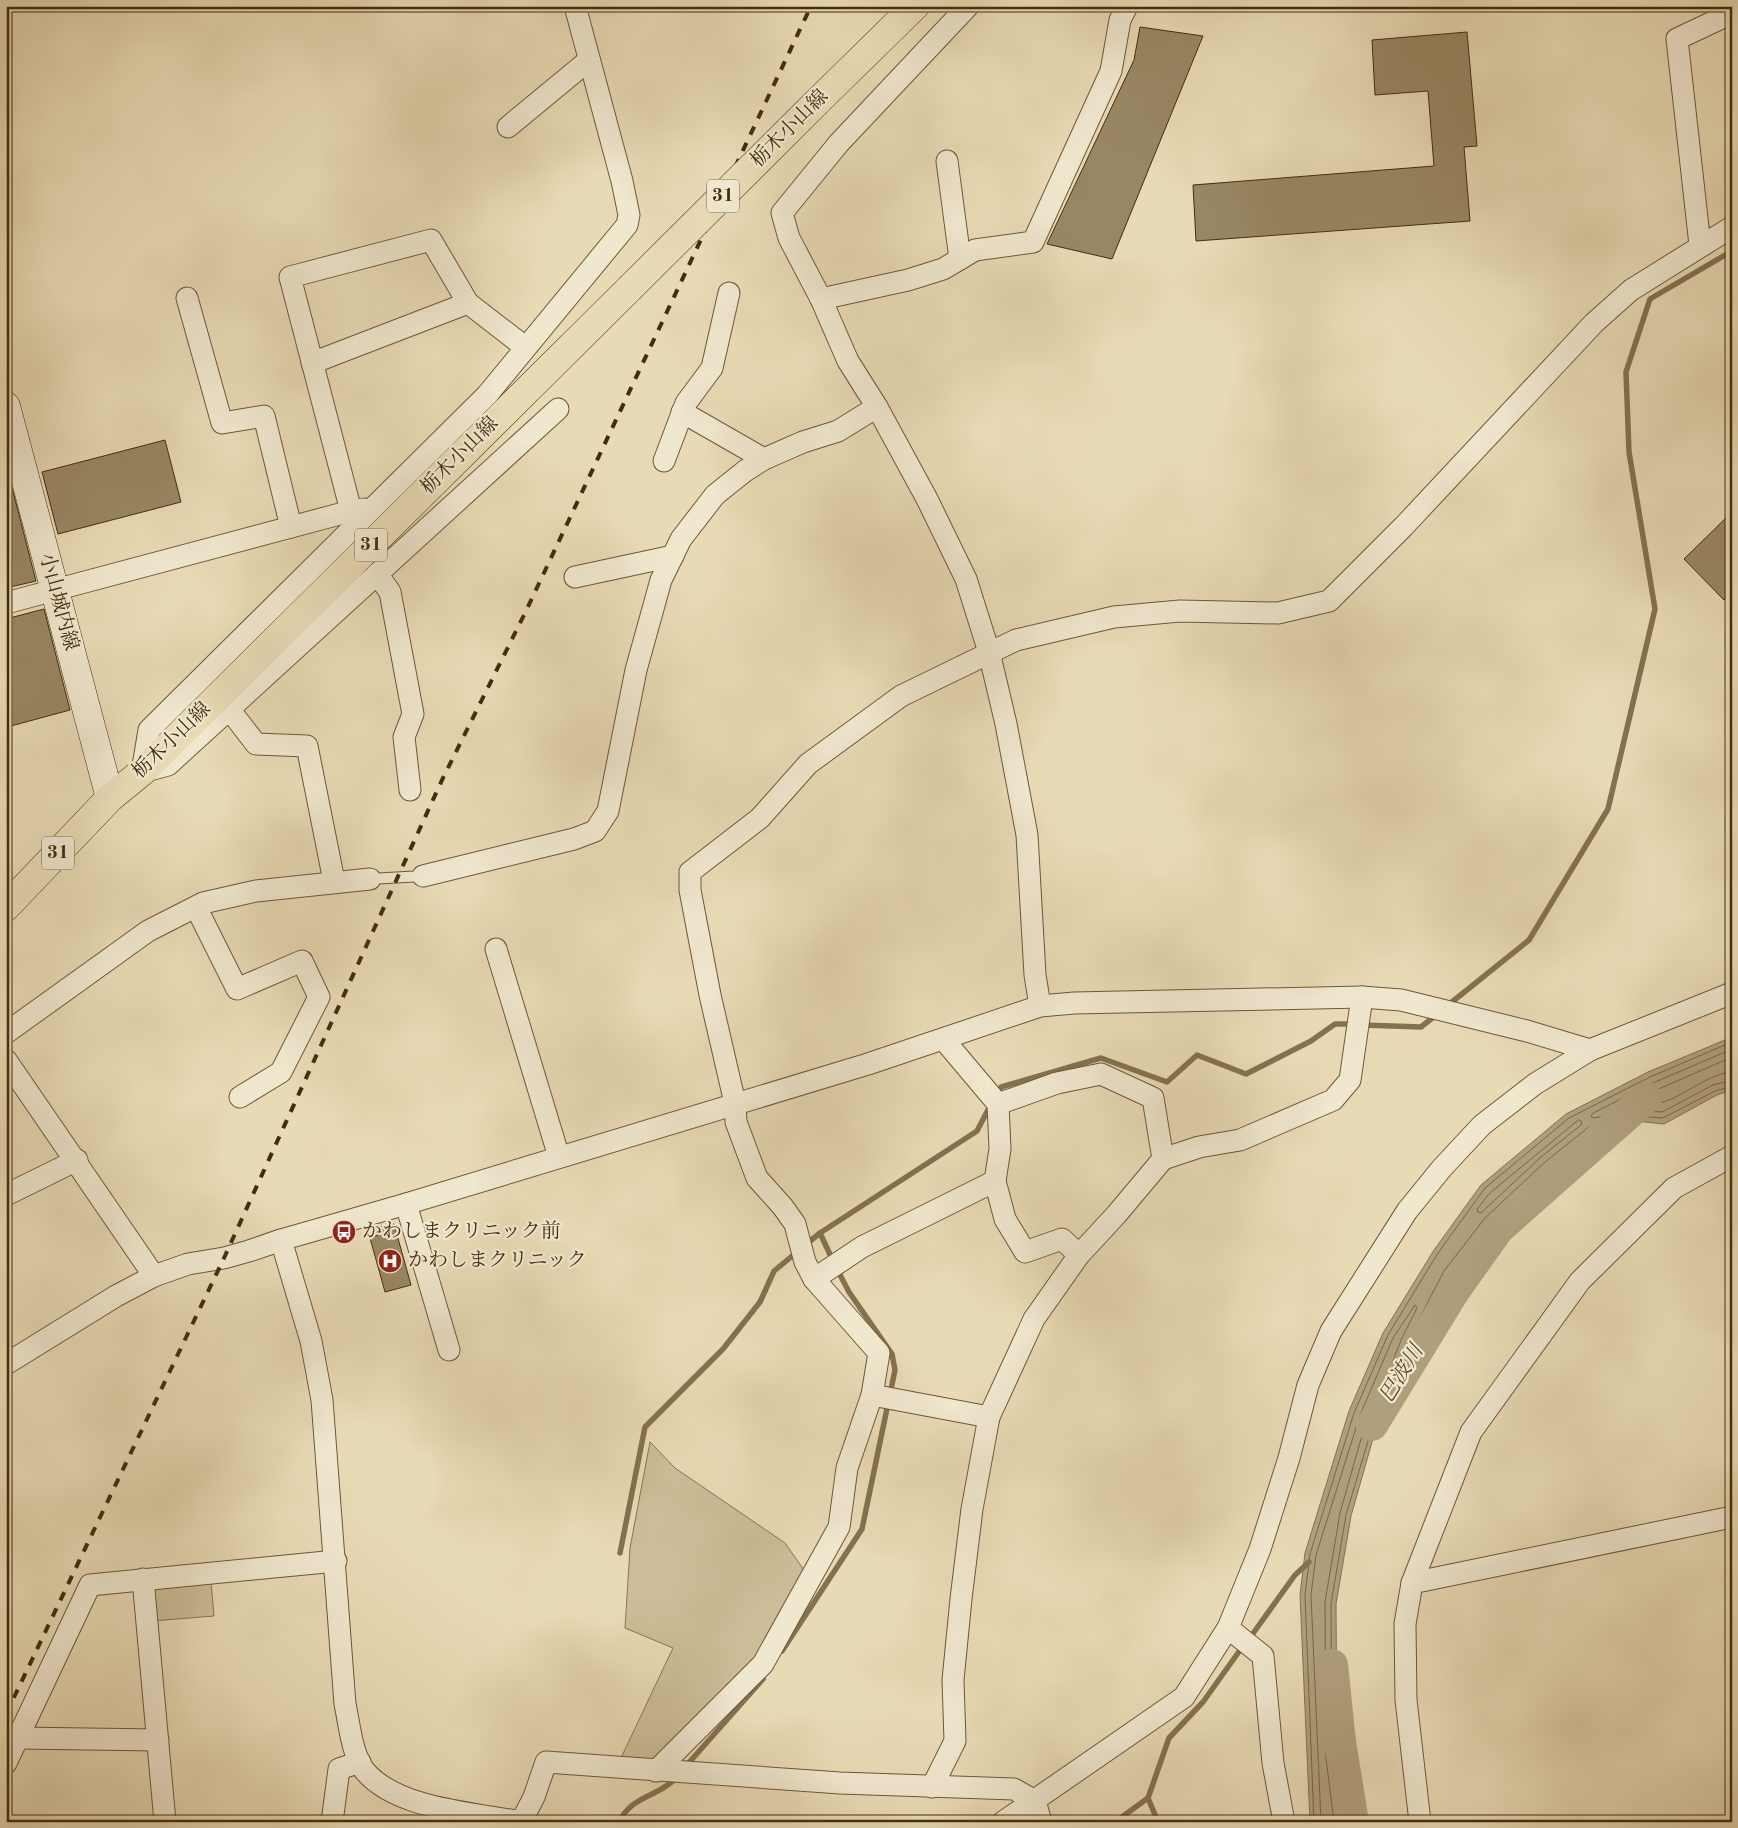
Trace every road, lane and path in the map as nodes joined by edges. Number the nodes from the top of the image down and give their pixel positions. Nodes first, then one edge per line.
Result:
1 (575, 6) edge
2 (915, 6) edge
3 (968, 6) edge
4 (1127, 6) edge
5 (1732, 13) edge
6 (589, 60) junction
7 (508, 127) dead end
8 (947, 161) dead end
9 (1732, 227) edge
10 (1700, 245) junction
11 (960, 259) junction
12 (729, 293) dead end
13 (187, 298) dead end
14 (821, 299) junction
15 (468, 303) junction
16 (526, 347) junction
17 (312, 364) junction
18 (6, 406) edge
19 (877, 407) junction
20 (558, 408) dead end
21 (682, 412) junction
22 (764, 459) junction
23 (664, 461) dead end
24 (372, 509) junction
25 (351, 510) junction
26 (290, 527) junction
27 (673, 556) junction
28 (377, 574) junction
29 (575, 577) dead end
30 (55, 590) junction
31 (6, 603) edge
32 (989, 652) junction
33 (230, 709) junction
34 (142, 772) junction
35 (410, 790) dead end
36 (110, 798) junction
37 (423, 876) joint
38 (370, 879) joint
39 (334, 881) junction
40 (6, 907) edge
41 (196, 907) junction
42 (496, 949) dead end
43 (1732, 993) edge
44 (1362, 997) junction
45 (1040, 1006) junction
46 (6, 1032) edge
47 (944, 1040) junction
48 (1590, 1050) junction
49 (6, 1060) edge
50 (240, 1097) dead end
51 (735, 1103) junction
52 (998, 1104) junction
53 (1732, 1156) edge
54 (560, 1157) junction
55 (1163, 1159) junction
56 (77, 1160) junction
57 (995, 1181) junction
58 (6, 1195) edge
59 (406, 1204) junction
60 (281, 1240) junction
61 (1078, 1255) junction
62 (154, 1276) junction
63 (814, 1279) junction
64 (450, 1350) dead end
65 (6, 1364) edge
66 (872, 1395) junction
67 (990, 1418) junction
68 (1732, 1517) edge
69 (336, 1561) junction
70 (143, 1579) junction
71 (1412, 1583) junction
72 (1228, 1628) junction
73 (18, 1738) junction
74 (158, 1740) junction
75 (360, 1762) junction
76 (6, 1763) edge
77 (656, 1771) junction
78 (932, 1787) junction
79 (1035, 1800) junction
80 (165, 1822) edge
81 (332, 1822) edge
82 (521, 1822) edge
83 (1003, 1822) edge
84 (1041, 1822) edge
85 (1284, 1822) edge
86 (1420, 1822) edge

1 - 6 street
2 - 34 main road, 栃木小山線 / 31, bridge
3 - 14 street
4 - 11 street
5 - 10 street
6 - 7 street
6 - 16 street
8 - 11 street
9 - 10 street
10 - 32 street
11 - 14 street
12 - 21 street
13 - 26 street
14 - 19 street
15 - 16 street
15 - 17 street
15 - 17 street
16 - 24 street
17 - 25 street
18 - 30 main road, 小山城内線
19 - 22 street
19 - 32 street
20 - 28 street
21 - 22 street
21 - 23 street
22 - 27 street
24 - 25 street
24 - 34 street
25 - 26 street
26 - 30 street
27 - 29 street
27 - 37 street
28 - 33 street
28 - 35 street
30 - 31 street
30 - 36 main road, 小山城内線
32 - 45 street
32 - 51 street
33 - 34 street
33 - 39 street
34 - 36 main road, 栃木小山線 / 31
36 - 40 main road, 栃木小山線 / 31
37 - 38 lane
38 - 39 street
39 - 41 street
41 - 46 street
41 - 50 street
42 - 54 street
43 - 48 street
44 - 45 street
44 - 48 street
44 - 55 street
45 - 47 street
47 - 51 street
47 - 52 street
48 - 72 street
49 - 56 street
51 - 54 street
51 - 63 street
52 - 55 street
52 - 57 street
53 - 71 street
54 - 59 street
55 - 61 street
56 - 58 street
56 - 62 street
57 - 61 street
57 - 63 street
59 - 60 street
59 - 64 street
60 - 62 street
60 - 69 street
61 - 67 street
62 - 65 street
63 - 66 street
66 - 67 street
66 - 77 street
67 - 78 street
68 - 71 street
69 - 70 street
69 - 75 street
70 - 73 street
70 - 74 street
71 - 86 street
72 - 79 street
72 - 85 street
73 - 74 street
73 - 76 street
74 - 80 street
75 - 81 street
75 - 82 street
77 - 78 street
77 - 82 street
78 - 79 street
79 - 83 street
79 - 84 street

